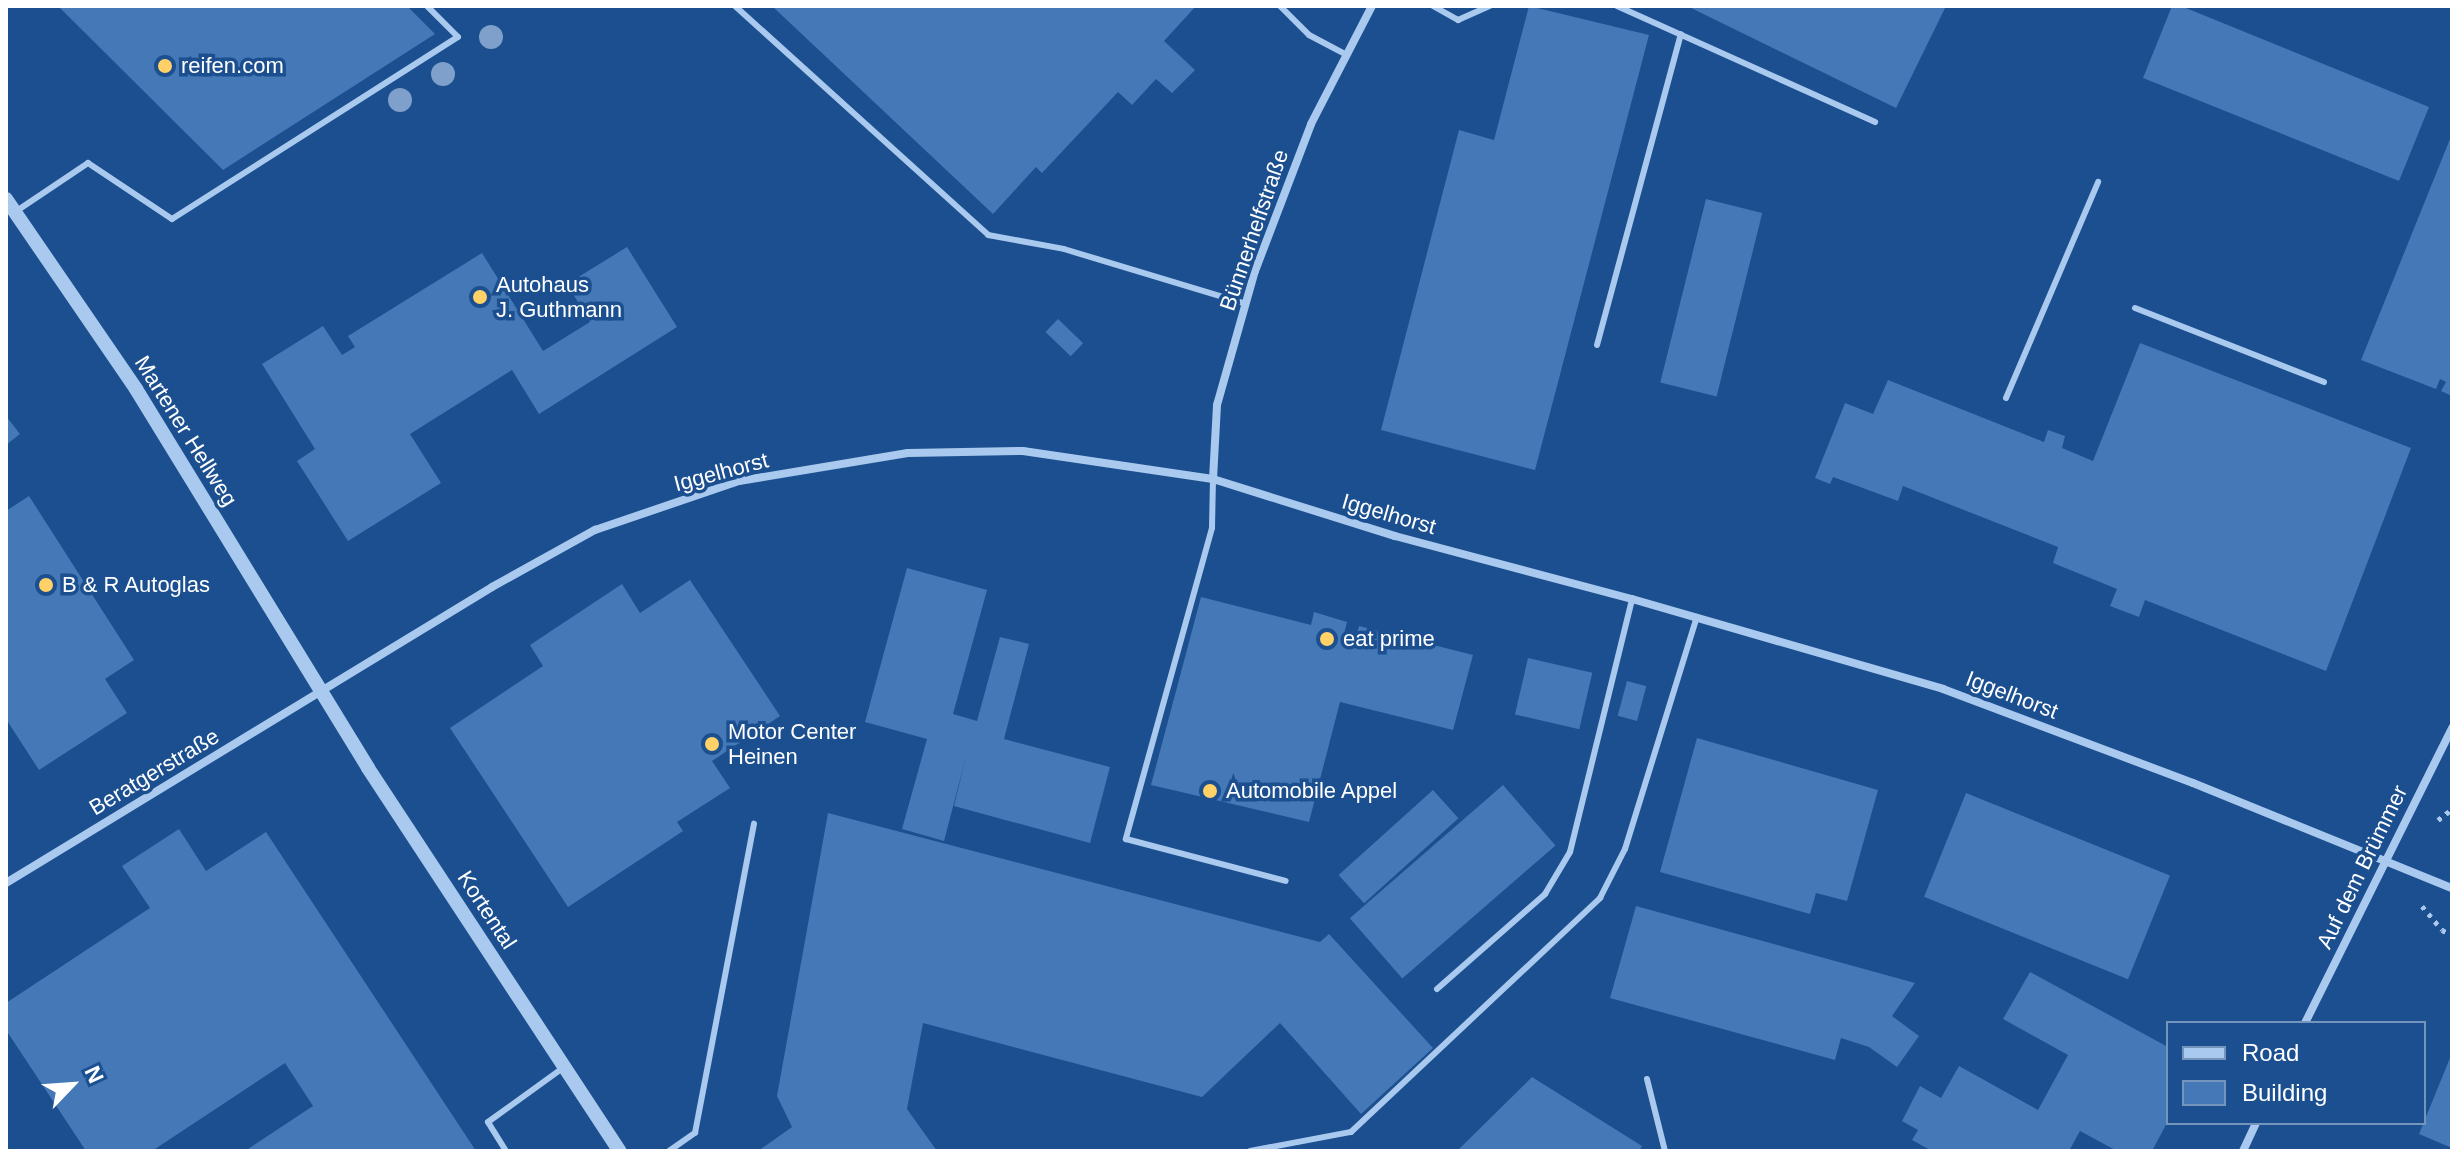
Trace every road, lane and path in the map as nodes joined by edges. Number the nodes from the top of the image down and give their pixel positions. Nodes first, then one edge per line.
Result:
1 (427, 6) edge
2 (735, 6) edge
3 (1280, 6) edge
4 (1372, 6) edge
5 (1433, 6) edge
6 (1490, 6) edge
7 (1617, 6) edge
8 (1681, 34) junction
9 (1345, 54) junction
10 (1875, 122) dead end
11 (2098, 182) dead end
12 (6, 199) edge
13 (15, 212) junction
14 (1246, 304) junction
15 (2135, 308) dead end
16 (1597, 345) dead end
17 (2324, 382) dead end
18 (2006, 398) dead end
19 (1213, 479) junction
20 (1632, 599) junction
21 (1697, 617) junction
22 (320, 691) junction
23 (2452, 728) edge
24 (754, 824) dead end
25 (2384, 860) junction
26 (1286, 881) dead end
27 (6, 883) edge
28 (2452, 888) edge
29 (2442, 930) dead end
30 (2452, 935) edge
31 (1437, 989) dead end
32 (2306, 1021) edge
33 (563, 1068) junction
34 (1647, 1079) dead end
35 (2255, 1125) edge
36 (506, 1151) edge
37 (620, 1151) edge
38 (669, 1151) edge
39 (1250, 1151) edge
40 (1665, 1151) edge
41 (2243, 1151) edge

1 - 13 lane
2 - 14 lane
3 - 9 lane
4 - 9 street, Bünnerhelfstraße
5 - 6 lane
7 - 8 lane
8 - 10 lane
8 - 16 lane
9 - 14 street, Bünnerhelfstraße
11 - 18 lane
12 - 13 street, Martener Hellweg
13 - 22 street, Martener Hellweg
14 - 19 street, Bünnerhelfstraße
15 - 17 lane
19 - 20 street, Iggelhorst
19 - 22 street, Iggelhorst
19 - 26 lane
20 - 21 street, Iggelhorst
20 - 31 lane
21 - 25 street, Iggelhorst
21 - 39 lane
22 - 27 street, Beratgerstraße
22 - 33 street, Kortental
23 - 25 street, Auf dem Brümmer
24 - 38 lane
25 - 28 street, Iggelhorst
25 - 32 street, Auf dem Brümmer
29 - 30 path
33 - 36 lane
33 - 37 street, Kortental
34 - 40 lane
35 - 41 street

